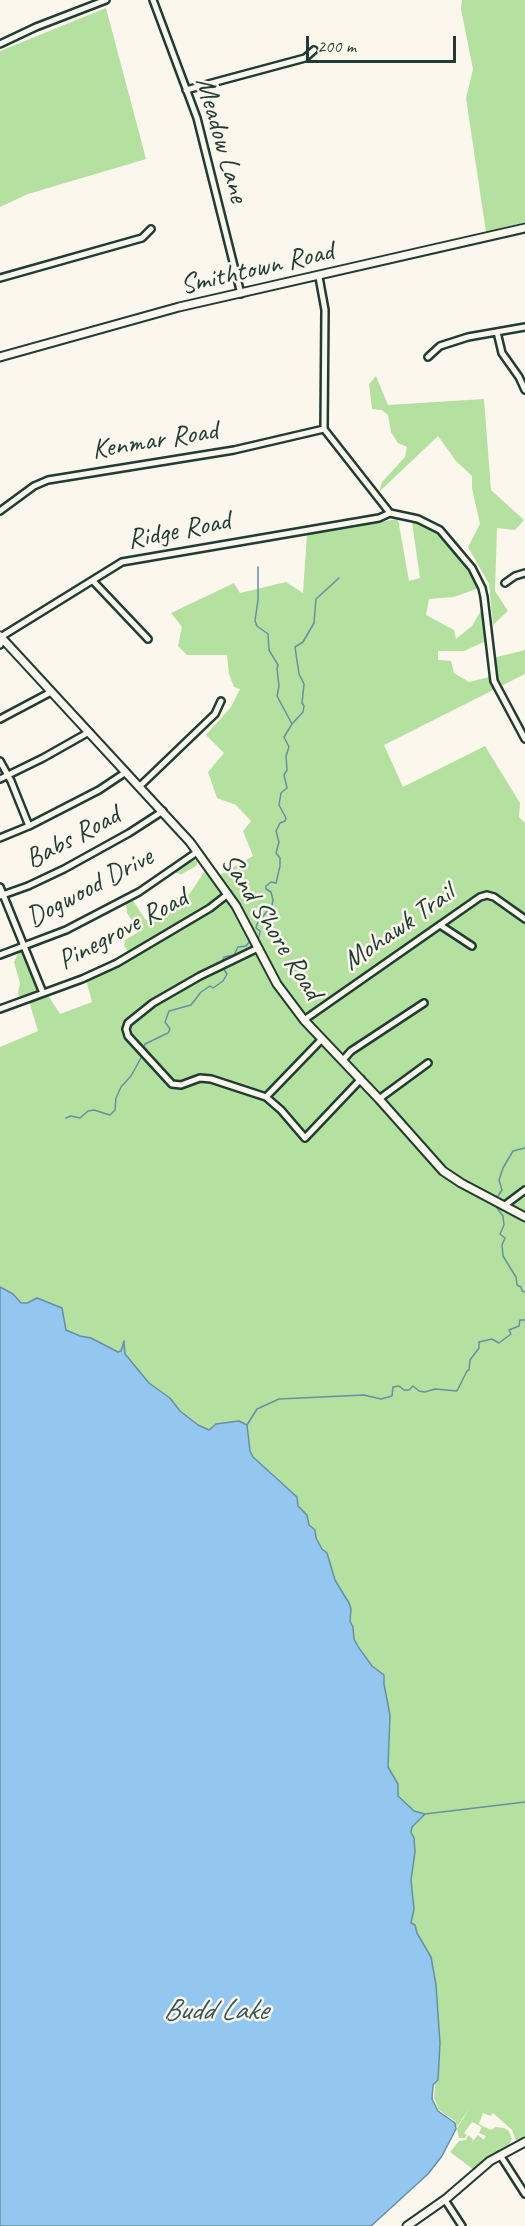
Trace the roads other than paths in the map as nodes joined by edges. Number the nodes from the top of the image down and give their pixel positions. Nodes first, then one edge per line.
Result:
1 (106, 0) edge
2 (153, 0) edge
3 (0, 44) edge
4 (314, 50) dead end
5 (186, 90) junction
6 (525, 228) edge
7 (151, 229) dead end
8 (319, 277) junction
9 (0, 278) edge
10 (241, 294) junction
11 (525, 327) edge
12 (496, 332) junction
13 (0, 357) edge
14 (428, 357) dead end
15 (525, 390) edge
16 (324, 429) junction
17 (0, 511) edge
18 (390, 513) junction
19 (525, 573) edge
20 (93, 581) junction
21 (505, 583) dead end
22 (148, 639) dead end
23 (1, 640) edge
24 (51, 692) junction
25 (221, 701) dead end
26 (0, 720) edge
27 (89, 732) junction
28 (525, 739) edge
29 (0, 761) edge
30 (126, 772) junction
31 (9, 775) junction
32 (0, 779) edge
33 (140, 786) junction
34 (163, 811) junction
35 (28, 826) junction
36 (0, 838) edge
37 (197, 852) junction
38 (0, 887) edge
39 (228, 894) junction
40 (2, 896) edge
41 (525, 919) edge
42 (441, 925) junction
43 (24, 946) junction
44 (472, 946) dead end
45 (258, 948) junction
46 (0, 955) edge
47 (43, 993) junction
48 (424, 1003) dead end
49 (0, 1009) edge
50 (304, 1020) junction
51 (322, 1039) junction
52 (343, 1060) junction
53 (428, 1063) dead end
54 (361, 1079) junction
55 (266, 1097) junction
56 (379, 1099) junction
57 (525, 1190) edge
58 (505, 1205) junction
59 (525, 1216) edge
60 (525, 2142) edge
61 (500, 2155) junction
62 (525, 2194) edge
63 (445, 2200) junction
64 (407, 2226) edge
65 (462, 2226) edge

1 - 3 street
2 - 5 street, Meadow Lane
4 - 5 street
5 - 10 street, Meadow Lane
6 - 8 street, Smithtown Road
7 - 9 street
8 - 10 street, Smithtown Road
8 - 16 street
10 - 13 street, Smithtown Road
11 - 12 street
12 - 14 street
12 - 15 street
16 - 17 street, Kenmar Road
16 - 18 street
18 - 20 street, Ridge Road
18 - 28 street
19 - 21 street
20 - 22 street
20 - 23 street, Ridge Road
23 - 24 street, Sand Shore Road
24 - 26 street
24 - 27 street, Sand Shore Road
25 - 33 street
27 - 30 street, Sand Shore Road
27 - 31 street
29 - 31 street
30 - 33 street, Sand Shore Road
30 - 35 street
31 - 32 street
31 - 35 street
33 - 34 street, Sand Shore Road
34 - 37 street, Sand Shore Road
34 - 40 street, Babs Road
35 - 36 street
37 - 39 street, Sand Shore Road
37 - 43 street, Dogwood Drive
38 - 40 street
39 - 45 street, Sand Shore Road
39 - 47 street, Pinegrove Road
40 - 43 street
41 - 42 street, Mohawk Trail
42 - 44 street
42 - 50 street, Mohawk Trail
43 - 46 street, Dogwood Drive
43 - 47 street
45 - 50 street, Sand Shore Road
45 - 55 street
47 - 49 street, Pinegrove Road
48 - 52 street
50 - 51 street, Sand Shore Road
51 - 52 street, Sand Shore Road
51 - 55 street
52 - 54 street, Sand Shore Road
53 - 56 street
54 - 55 street
54 - 56 street, Sand Shore Road
56 - 58 street, Sand Shore Road
57 - 58 street
58 - 59 street, Sand Shore Road
60 - 61 street
61 - 62 street
61 - 63 street
63 - 64 street
63 - 65 street

